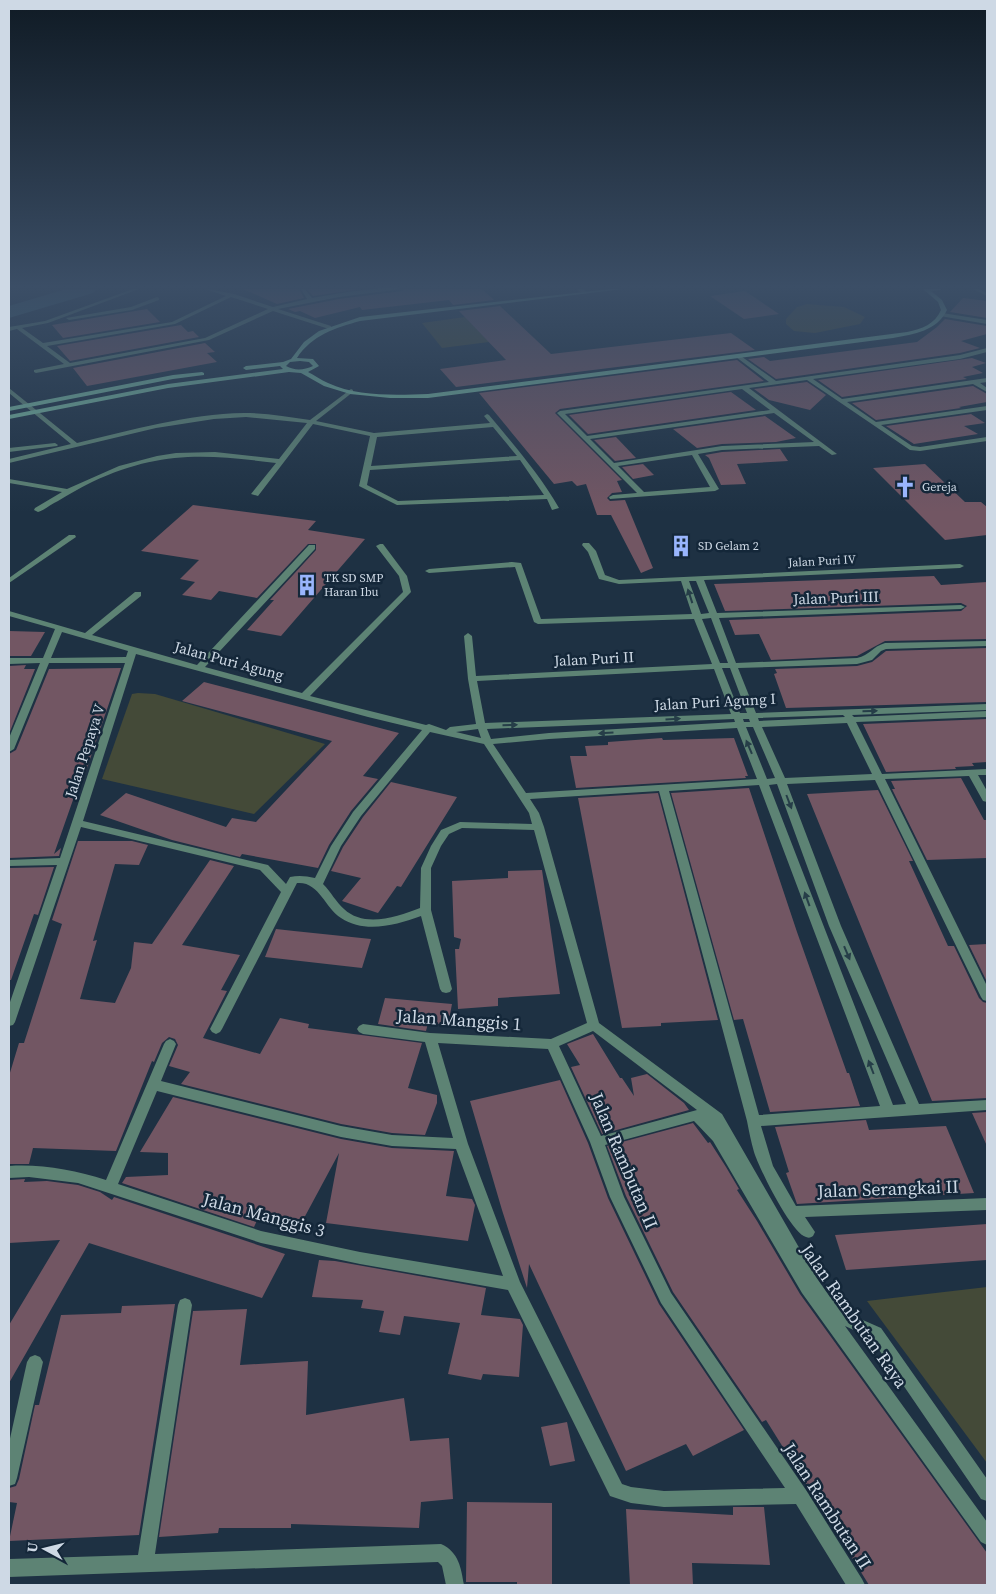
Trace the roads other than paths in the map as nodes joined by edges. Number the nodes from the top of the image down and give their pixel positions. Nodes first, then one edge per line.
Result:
1 (78, 363) edge
2 (316, 363) edge
3 (681, 363) edge
4 (748, 363) edge
5 (918, 363) edge
6 (284, 364) joint
7 (69, 365) joint
8 (289, 370) junction
9 (36, 371) dead end
10 (302, 371) junction
11 (809, 379) junction
12 (987, 380) edge
13 (974, 382) junction
14 (776, 384) junction
15 (744, 388) junction
16 (9, 390) edge
17 (987, 390) edge
18 (351, 391) junction
19 (840, 401) junction
20 (29, 407) junction
21 (987, 408) edge
22 (9, 409) edge
23 (775, 411) junction
24 (37, 413) junction
25 (487, 416) dead end
26 (9, 417) edge
27 (311, 422) junction
28 (874, 424) junction
29 (494, 425) junction
30 (374, 435) junction
31 (585, 438) junction
32 (987, 439) edge
33 (74, 443) junction
34 (820, 444) junction
35 (9, 450) edge
36 (694, 452) junction
37 (834, 454) dead end
38 (522, 458) junction
39 (280, 460) junction
40 (9, 461) edge
41 (613, 465) junction
42 (366, 468) junction
43 (9, 481) edge
44 (66, 491) junction
45 (256, 494) dead end
46 (643, 495) junction
47 (613, 496) dead end
48 (550, 497) junction
49 (555, 508) dead end
50 (38, 510) dead end
51 (72, 538) dead end
52 (586, 545) dead end
53 (380, 546) dead end
54 (312, 547) dead end
55 (960, 566) dead end
56 (429, 571) dead end
57 (684, 578) junction
58 (699, 578) junction
59 (9, 581) edge
60 (138, 594) dead end
61 (961, 607) dead end
62 (9, 612) edge
63 (713, 617) junction
64 (698, 618) junction
65 (60, 627) junction
66 (86, 636) junction
67 (468, 636) dead end
68 (987, 643) edge
69 (133, 650) junction
70 (47, 660) junction
71 (129, 660) junction
72 (9, 661) edge
73 (733, 665) junction
74 (716, 666) junction
75 (198, 668) junction
76 (472, 680) junction
77 (305, 696) junction
78 (987, 707) edge
79 (987, 714) edge
80 (848, 716) junction
81 (754, 719) junction
82 (738, 721) junction
83 (481, 726) junction
84 (429, 727) junction
85 (444, 730) junction
86 (487, 742) junction
87 (9, 749) edge
88 (987, 772) edge
89 (972, 773) junction
90 (880, 778) junction
91 (781, 781) junction
92 (764, 782) junction
93 (664, 788) junction
94 (524, 796) junction
95 (987, 798) edge
96 (77, 824) junction
97 (539, 827) junction
98 (63, 861) junction
99 (9, 863) edge
100 (318, 884) junction
101 (287, 891) junction
102 (425, 910) junction
103 (835, 926) junction
104 (818, 927) junction
105 (446, 989) dead end
106 (987, 997) edge
107 (9, 1022) edge
108 (594, 1024) junction
109 (216, 1029) dead end
110 (363, 1029) dead end
111 (430, 1038) junction
112 (170, 1044) dead end
113 (552, 1044) junction
114 (154, 1085) junction
115 (987, 1105) edge
116 (914, 1108) junction
117 (889, 1112) junction
118 (754, 1121) junction
119 (597, 1142) junction
120 (461, 1144) junction
121 (9, 1172) edge
122 (110, 1187) junction
123 (987, 1204) edge
124 (791, 1212) junction
125 (808, 1232) dead end
126 (513, 1284) junction
127 (186, 1305) dead end
128 (35, 1362) dead end
129 (9, 1478) edge
130 (987, 1492) edge
131 (800, 1496) junction
132 (987, 1536) edge
133 (145, 1563) junction
134 (9, 1568) edge
135 (455, 1585) edge
136 (856, 1585) edge

1 - 7 street
2 - 10 street
3 - 18 street
4 - 14 street
5 - 11 street
6 - 8 street
6 - 20 street
7 - 9 street
8 - 10 street
8 - 24 street
10 - 18 street
11 - 14 street
11 - 19 street
12 - 13 street
13 - 17 street
13 - 19 street
14 - 15 street
15 - 23 street
15 - 31 street
16 - 20 street
18 - 27 street
19 - 28 street
20 - 22 street
20 - 24 street
21 - 28 street
23 - 31 street
23 - 34 street
24 - 26 street
24 - 33 street
25 - 29 street
27 - 30 street
27 - 33 street
27 - 39 street
28 - 32 street
29 - 30 street
29 - 38 street
30 - 42 street
31 - 41 street
33 - 35 street
33 - 40 street
34 - 36 street
34 - 37 street
36 - 41 street
36 - 46 street
38 - 42 street
38 - 48 street
39 - 44 street
39 - 45 street
41 - 46 street
42 - 48 street
43 - 44 street
44 - 50 street
46 - 47 street
48 - 49 street
51 - 59 street
52 - 57 street
53 - 77 street
54 - 75 street
55 - 58 street, Jalan Puri IV
56 - 64 street, Jalan Puri III
57 - 58 street, Jalan Puri IV
64 -> 57 street
58 - 63 street
60 - 66 street
61 - 63 street, Jalan Puri III
62 - 65 street, Jalan Puri Agung
63 - 64 street, Jalan Puri III
63 - 73 street
64 - 74 street
65 - 66 street, Jalan Puri Agung
65 - 70 street
66 - 69 street, Jalan Puri Agung
67 - 76 street
68 - 73 street, Jalan Puri II
69 - 71 street, Jalan Pepaya V
69 - 75 street, Jalan Puri Agung
70 - 71 street
70 - 72 street
70 - 87 street
71 - 96 street, Jalan Pepaya V
73 - 74 street, Jalan Puri II
73 - 81 street
74 - 76 street, Jalan Puri II
74 - 82 street
75 - 77 street, Jalan Puri Agung
76 - 83 street
77 - 84 street, Jalan Puri Agung
80 -> 78 street, Jalan Puri Agung I
79 - 80 street, Jalan Puri Agung I
80 - 81 street, Jalan Puri Agung I
80 - 90 street
81 - 82 street, Jalan Puri Agung I
81 - 91 street
83 -> 82 street, Jalan Puri Agung I
82 -> 86 street, Jalan Puri Agung I
92 -> 82 street
83 - 85 street, Jalan Puri Agung I
83 - 86 street
84 - 85 street, Jalan Puri Agung
84 - 100 street
85 - 86 street
86 - 94 street
88 - 89 street
89 - 90 street
89 - 95 street
90 - 91 street
90 - 106 street
91 - 92 street
91 -> 103 street
92 - 93 street
104 -> 92 street
93 - 94 street
93 - 118 street
94 - 97 street
96 - 98 street, Jalan Pepaya V
96 - 101 street
97 - 102 street
97 - 108 street
98 - 99 street
98 - 107 street, Jalan Pepaya V
100 - 101 street
100 - 102 street
101 - 109 street
102 - 105 street
103 - 104 street
103 -> 116 street
117 -> 104 street
108 - 113 street
108 - 130 street
110 - 111 street, Jalan Manggis 1
111 - 113 street, Jalan Manggis 1
111 - 120 street
112 - 114 street
113 - 119 street, Jalan Rambutan II
114 - 120 street
114 - 122 street
115 - 116 street
116 - 117 street
117 - 118 street
118 - 124 street
119 - 131 street, Jalan Rambutan II
119 - 132 street, Jalan Rambutan Raya
120 - 126 street
121 - 122 street, Jalan Manggis 3
122 - 126 street, Jalan Manggis 3
123 - 124 street, Jalan Serangkai II
124 - 125 street
126 - 131 street
127 - 133 street
128 - 129 street
131 - 136 street, Jalan Rambutan II
133 - 134 street
133 - 135 street

